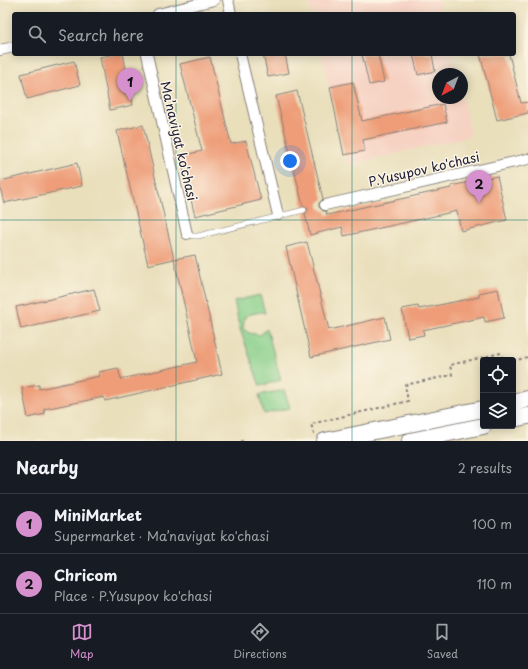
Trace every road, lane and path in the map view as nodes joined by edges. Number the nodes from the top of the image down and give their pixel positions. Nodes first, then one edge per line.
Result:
1 (214, 0) edge
2 (228, 0) edge
3 (183, 4) edge
4 (163, 12) edge
5 (231, 12) edge
6 (12, 47) edge
7 (0, 50) edge
8 (147, 56) edge
9 (240, 56) edge
10 (528, 159) edge
11 (325, 205) dead end
12 (304, 210) dead end
13 (278, 215) junction
14 (187, 234) joint
15 (484, 357) edge
16 (503, 357) edge
17 (528, 357) edge
18 (480, 358) edge
19 (516, 360) edge
20 (528, 399) edge
21 (516, 402) edge
22 (480, 410) edge
23 (528, 416) edge
24 (516, 418) edge
25 (310, 424) dead end
26 (480, 427) edge
27 (326, 441) edge
28 (410, 441) edge

1 - 3 street
2 - 5 street
3 - 4 street
6 - 7 street
8 - 14 street, Ma’naviyat ko'chasi
9 - 13 street
10 - 11 street, P.Yusupov ko'chasi
12 - 13 lane
13 - 14 lane
15 - 16 path
17 - 19 path
18 - 25 path
20 - 21 main road
22 - 27 main road
23 - 24 main road
26 - 28 main road

